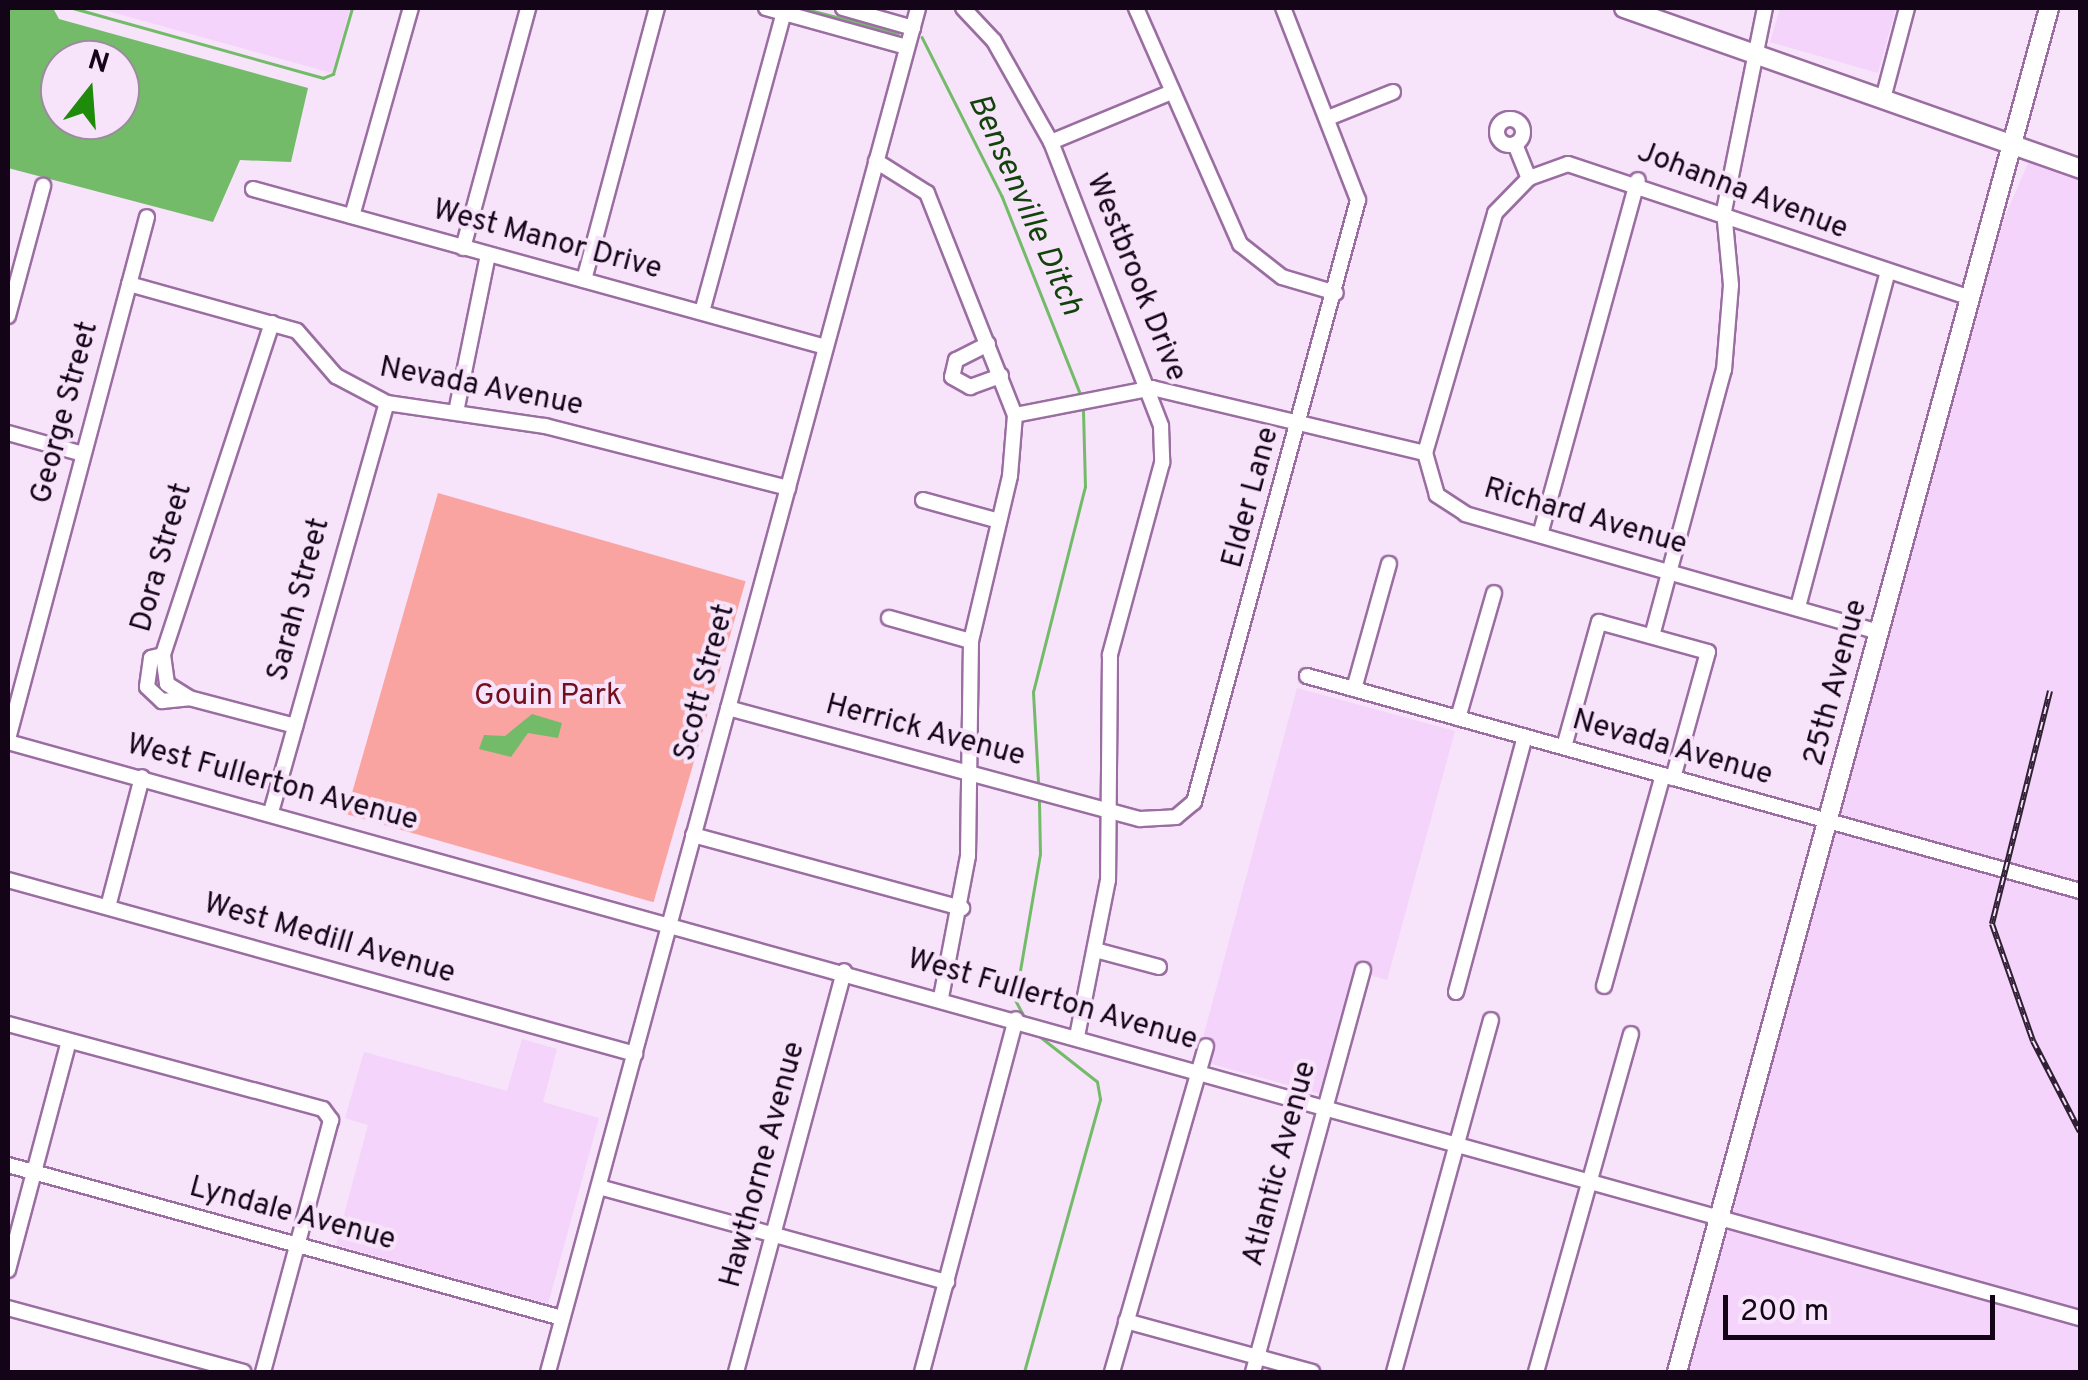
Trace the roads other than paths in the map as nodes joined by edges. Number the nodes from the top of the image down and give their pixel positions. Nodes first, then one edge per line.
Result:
1 (411, 8) edge
2 (528, 8) edge
3 (657, 8) edge
4 (766, 8) edge
5 (843, 8) edge
6 (918, 8) edge
7 (963, 8) edge
8 (1136, 8) edge
9 (1283, 8) edge
10 (1624, 8) edge
11 (1765, 8) edge
12 (1907, 8) edge
13 (2049, 8) edge
14 (784, 10) edge
15 (913, 28) junction
16 (908, 47) junction
17 (1753, 52) junction
18 (1172, 92) junction
19 (1393, 92) dead end
20 (1884, 95) junction
21 (1328, 118) junction
22 (2012, 140) junction
23 (1051, 142) junction
24 (1515, 144) dead end
25 (876, 161) junction
26 (2080, 169) edge
27 (1529, 178) junction
28 (1638, 180) junction
29 (43, 186) dead end
30 (253, 189) dead end
31 (1724, 211) junction
32 (352, 216) junction
33 (146, 217) dead end
34 (463, 248) junction
35 (488, 255) junction
36 (1887, 274) junction
37 (584, 280) junction
38 (129, 284) junction
39 (1336, 293) junction
40 (1970, 298) junction
41 (702, 312) junction
42 (8, 316) edge
43 (272, 323) junction
44 (988, 344) junction
45 (826, 348) junction
46 (1000, 376) junction
47 (1152, 388) junction
48 (387, 402) junction
49 (456, 412) junction
50 (1015, 414) junction
51 (1302, 420) junction
52 (8, 432) edge
53 (1426, 452) junction
54 (84, 454) junction
55 (788, 488) junction
56 (923, 500) dead end
57 (998, 521) junction
58 (1540, 535) junction
59 (1389, 564) dead end
60 (1669, 571) junction
61 (1494, 593) dead end
62 (1798, 607) junction
63 (889, 618) dead end
64 (1879, 632) junction
65 (1652, 636) junction
66 (971, 641) junction
67 (1307, 676) dead end
68 (1354, 689) junction
69 (728, 708) junction
70 (1458, 718) junction
71 (295, 726) junction
72 (1525, 736) junction
73 (8, 741) edge
74 (1564, 748) junction
75 (966, 771) junction
76 (1668, 776) junction
77 (142, 777) junction
78 (1108, 810) junction
79 (271, 812) junction
80 (1828, 821) junction
81 (694, 835) junction
82 (8, 880) edge
83 (2080, 892) edge
84 (108, 908) junction
85 (962, 908) junction
86 (670, 922) junction
87 (1099, 951) junction
88 (1160, 967) dead end
89 (1363, 970) dead end
90 (844, 971) junction
91 (1604, 986) dead end
92 (1456, 992) dead end
93 (941, 998) junction
94 (1017, 1019) junction
95 (1491, 1020) dead end
96 (8, 1024) edge
97 (1631, 1034) dead end
98 (1077, 1036) junction
99 (68, 1041) junction
100 (1206, 1046) dead end
101 (636, 1054) junction
102 (1195, 1069) junction
103 (1326, 1106) junction
104 (1457, 1142) junction
105 (8, 1165) edge
106 (34, 1172) junction
107 (1589, 1180) junction
108 (599, 1186) junction
109 (1719, 1217) junction
110 (775, 1235) junction
111 (297, 1244) junction
112 (8, 1270) edge
113 (947, 1282) junction
114 (8, 1308) edge
115 (562, 1318) junction
116 (2080, 1318) edge
117 (1126, 1321) junction
118 (1255, 1365) edge
119 (243, 1372) edge
120 (263, 1372) edge
121 (548, 1372) edge
122 (736, 1372) edge
123 (922, 1372) edge
124 (1112, 1372) edge
125 (1312, 1372) edge
126 (1394, 1372) edge
127 (1536, 1372) edge
128 (1676, 1372) edge

1 - 32 street
2 - 34 street
3 - 37 street
4 - 14 street
5 - 15 street
6 - 15 street, Scott Street
7 - 23 street, Westbrook Drive
8 - 18 street
9 - 21 street, Elder Lane
10 - 17 main road
11 - 17 street
12 - 20 street
13 - 22 main road, 25th Avenue
14 - 16 street
14 - 41 street
15 - 16 street, Scott Street
16 - 25 street, Scott Street
17 - 20 main road
17 - 31 street
18 - 23 street
18 - 39 street
19 - 21 street
20 - 22 main road
21 - 39 street, Elder Lane
22 - 26 main road
22 - 40 main road, 25th Avenue
23 - 47 street, Westbrook Drive
24 - 27 street
25 - 44 street
25 - 45 street, Scott Street
27 - 28 street, Johanna Avenue
27 - 53 street
28 - 31 street, Johanna Avenue
28 - 58 street
29 - 42 street
30 - 32 street, West Manor Drive
31 - 36 street, Johanna Avenue
31 - 60 street
32 - 34 street, West Manor Drive
33 - 38 street, George Street
34 - 35 street, West Manor Drive
35 - 37 street, West Manor Drive
35 - 49 street
36 - 40 street, Johanna Avenue
36 - 62 street
37 - 41 street, West Manor Drive
38 - 43 street, Nevada Avenue
38 - 54 street, George Street
39 - 51 street, Elder Lane
40 - 64 main road, 25th Avenue
41 - 45 street, West Manor Drive
43 - 48 street, Nevada Avenue
43 - 71 street, Dora Street
44 - 46 street
44 - 46 street
45 - 55 street, Scott Street
46 - 50 street
47 - 50 street
47 - 51 street
47 - 78 street, Westbrook Drive
48 - 49 street, Nevada Avenue
48 - 71 street, Sarah Street
49 - 55 street, Nevada Avenue
50 - 57 street
51 - 53 street
51 - 78 street, Elder Lane
52 - 54 street
53 - 58 street, Richard Avenue
54 - 73 street, George Street
55 - 69 street, Scott Street
56 - 57 street
57 - 66 street
58 - 60 street, Richard Avenue
59 - 68 street
60 - 62 street, Richard Avenue
60 - 65 street
61 - 70 street
62 - 64 street, Richard Avenue
63 - 66 street
64 - 80 main road, 25th Avenue
65 - 74 street
65 - 76 street
66 - 75 street
67 - 68 street, Nevada Avenue
68 - 70 street, Nevada Avenue
69 - 75 street, Herrick Avenue
69 - 81 street, Scott Street
70 - 72 street, Nevada Avenue
71 - 79 street, Sarah Street
72 - 74 street, Nevada Avenue
72 - 92 street
73 - 77 street, West Fullerton Avenue
74 - 76 street, Nevada Avenue
75 - 78 street, Herrick Avenue
75 - 85 street
76 - 80 street, Nevada Avenue
76 - 91 street
77 - 79 street, West Fullerton Avenue
77 - 84 street
78 - 87 street, Westbrook Drive
79 - 86 street, West Fullerton Avenue
80 - 83 street, Nevada Avenue
80 - 109 main road, 25th Avenue
81 - 85 street
81 - 86 street, Scott Street
82 - 84 street, West Medill Avenue
84 - 101 street, West Medill Avenue
85 - 93 street
86 - 90 street, West Fullerton Avenue
86 - 101 street, Scott Street
87 - 88 street
87 - 98 street, Westbrook Drive
89 - 103 street, Atlantic Avenue
90 - 93 street, West Fullerton Avenue
90 - 110 street, Hawthorne Avenue
93 - 94 street, West Fullerton Avenue
94 - 98 street, West Fullerton Avenue
94 - 113 street
95 - 104 street
96 - 99 street
97 - 107 street
98 - 102 street, West Fullerton Avenue
99 - 106 street
99 - 111 street
100 - 102 street
101 - 108 street, Scott Street
102 - 103 street, West Fullerton Avenue
102 - 117 street
103 - 104 street, West Fullerton Avenue
103 - 118 street, Atlantic Avenue
104 - 107 street, West Fullerton Avenue
104 - 126 street
105 - 106 street, Lyndale Avenue
106 - 111 street, Lyndale Avenue
106 - 112 street
107 - 109 street, West Fullerton Avenue
107 - 127 street
108 - 110 street
108 - 115 street, Scott Street
109 - 116 street, West Fullerton Avenue
109 - 128 main road, 25th Avenue
110 - 113 street
110 - 122 street, Hawthorne Avenue
111 - 115 street, Lyndale Avenue
111 - 120 street
113 - 123 street
114 - 119 street
115 - 121 street, Scott Street
117 - 118 street
117 - 124 street
118 - 125 street

